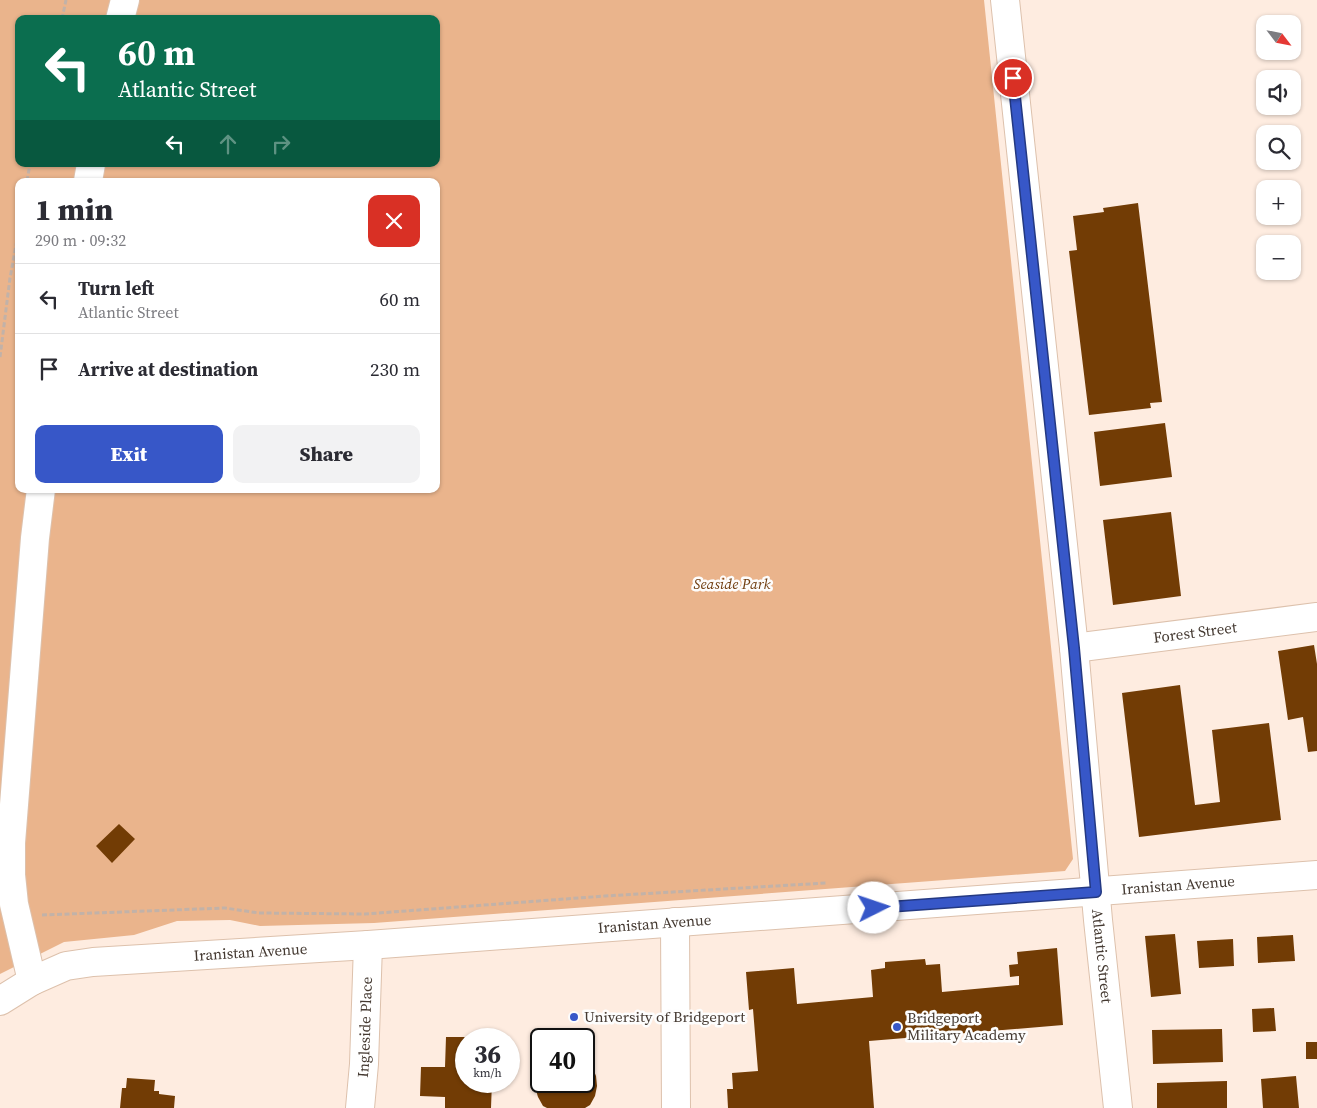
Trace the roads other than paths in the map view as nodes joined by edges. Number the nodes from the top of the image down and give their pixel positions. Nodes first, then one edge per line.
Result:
1 (124, 0) edge
2 (1005, 0) edge
3 (121, 15) edge
4 (41, 493) edge
5 (1317, 617) edge
6 (1074, 648) junction
7 (1317, 874) edge
8 (1096, 892) junction
9 (674, 922) junction
10 (368, 945) junction
11 (32, 981) junction
12 (0, 1002) edge
13 (360, 1108) edge
14 (676, 1108) edge
15 (1118, 1108) edge

1 - 3 street
2 - 6 street, Atlantic Street
4 - 11 street
5 - 6 street, Forest Street
6 - 8 street, Atlantic Street
7 - 8 street, Iranistan Avenue
8 - 9 street, Iranistan Avenue
8 - 15 street, Atlantic Street
9 - 10 street, Iranistan Avenue
9 - 14 street
10 - 11 street, Iranistan Avenue
10 - 13 street, Ingleside Place
11 - 12 street, Iranistan Avenue

